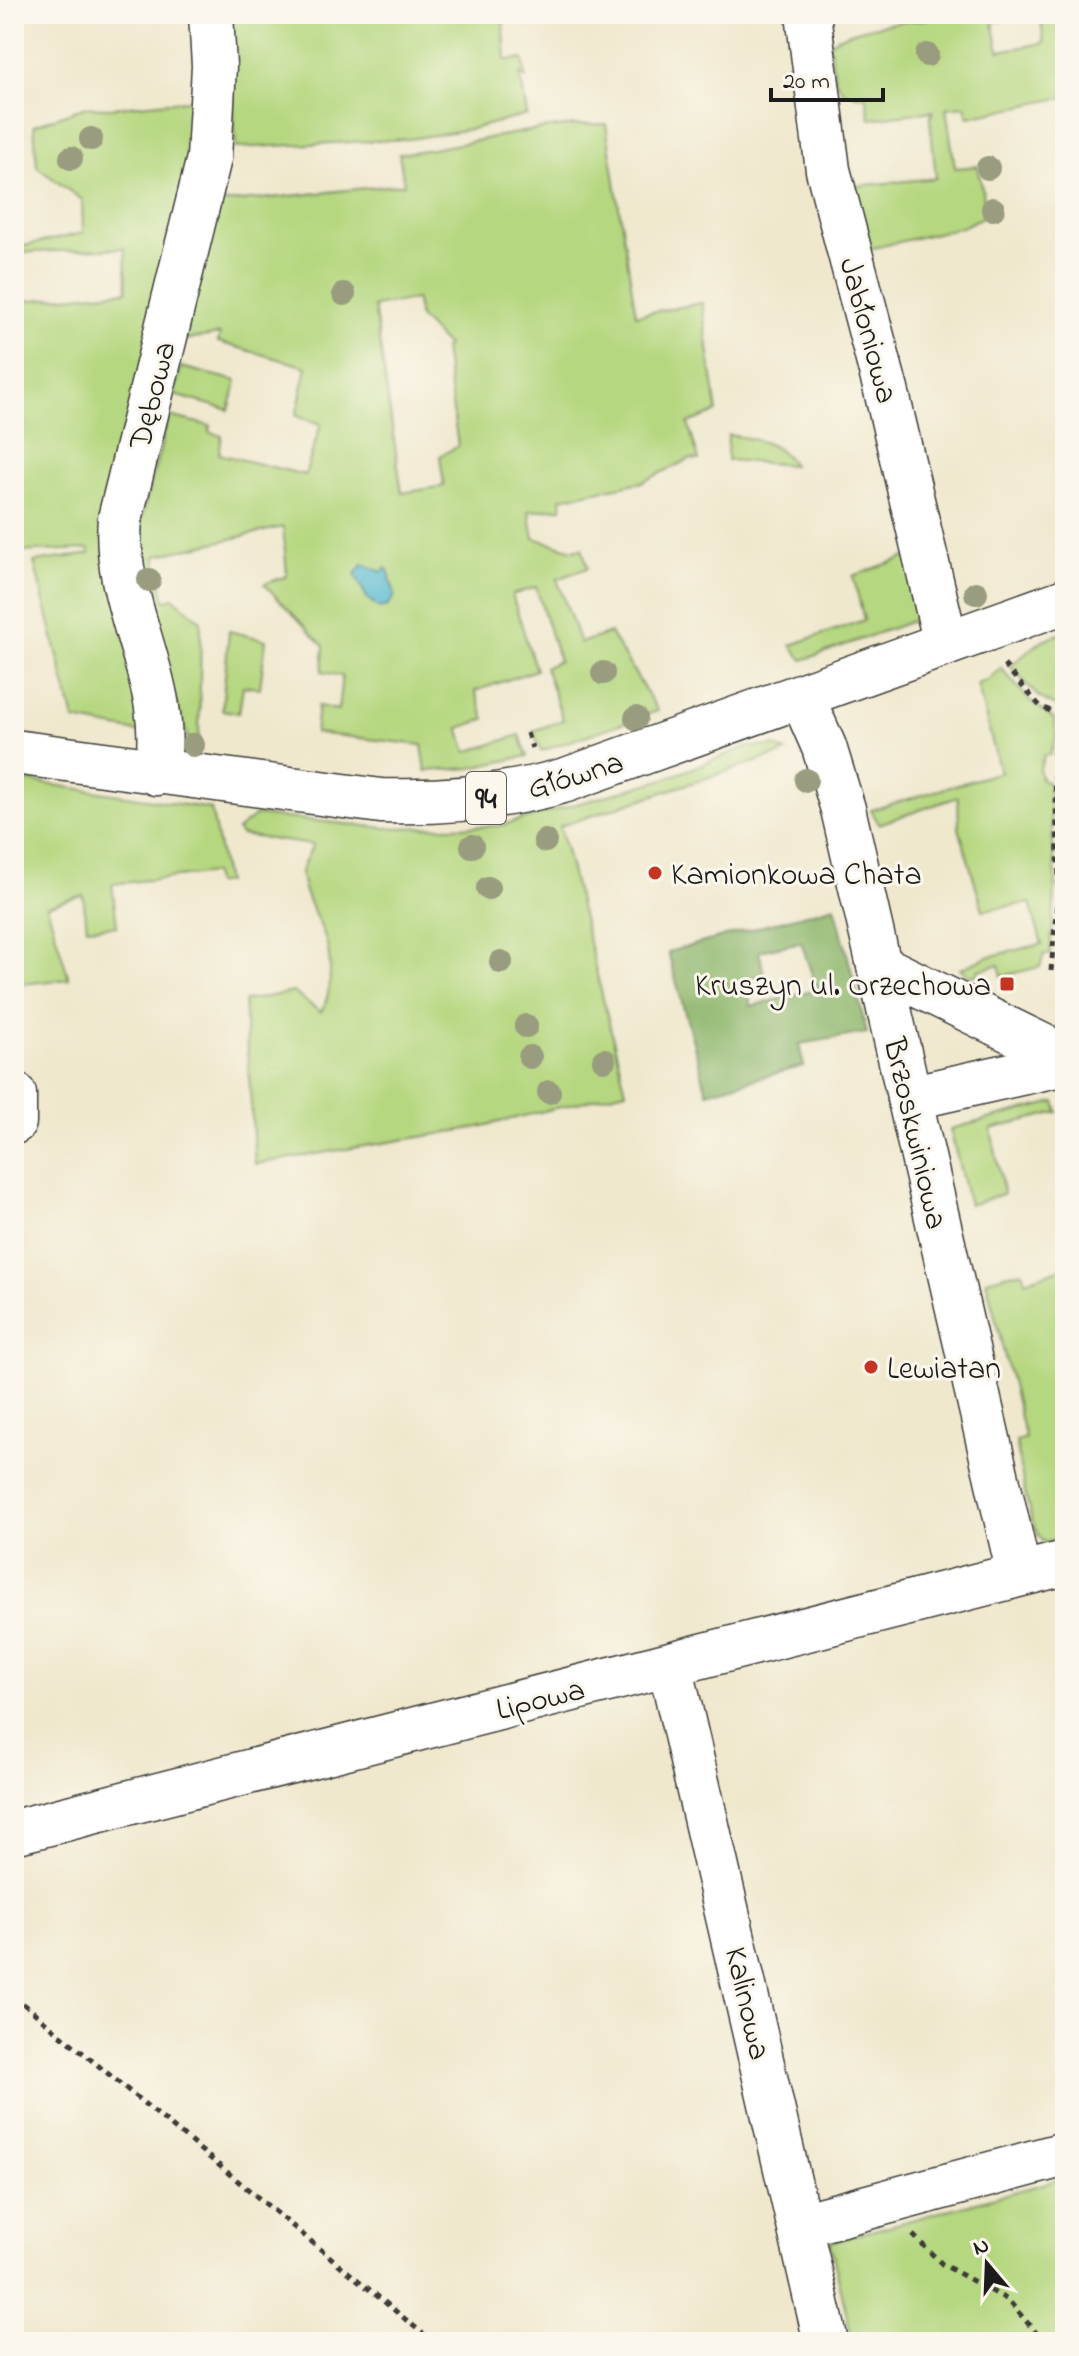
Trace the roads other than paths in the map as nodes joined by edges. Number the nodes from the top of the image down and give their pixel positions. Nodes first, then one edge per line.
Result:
1 (211, 14) edge
2 (808, 14) edge
3 (1065, 601) edge
4 (946, 644) junction
5 (802, 697) junction
6 (14, 752) edge
7 (156, 773) junction
8 (879, 966) junction
9 (1065, 1057) edge
10 (1065, 1063) edge
11 (14, 1094) edge
12 (909, 1098) junction
13 (14, 1122) edge
14 (1065, 1563) edge
15 (1019, 1574) junction
16 (670, 1665) junction
17 (14, 1832) edge
18 (1065, 2154) edge
19 (801, 2225) junction
20 (826, 2342) edge

1 - 7 street, Dębowa
2 - 4 street, Jabłoniowa
3 - 4 street, Główna / 94
4 - 5 street, Główna / 94
5 - 7 street, Główna / 94
5 - 8 street, Brzoskwiniowa
6 - 7 street, Główna / 94
8 - 9 street
8 - 12 street, Brzoskwiniowa
10 - 12 street
11 - 13 street
12 - 15 street, Brzoskwiniowa
14 - 15 street, Lipowa
15 - 16 street, Lipowa
16 - 17 street, Lipowa
16 - 19 street, Kalinowa
18 - 19 street
19 - 20 street, Kalinowa

